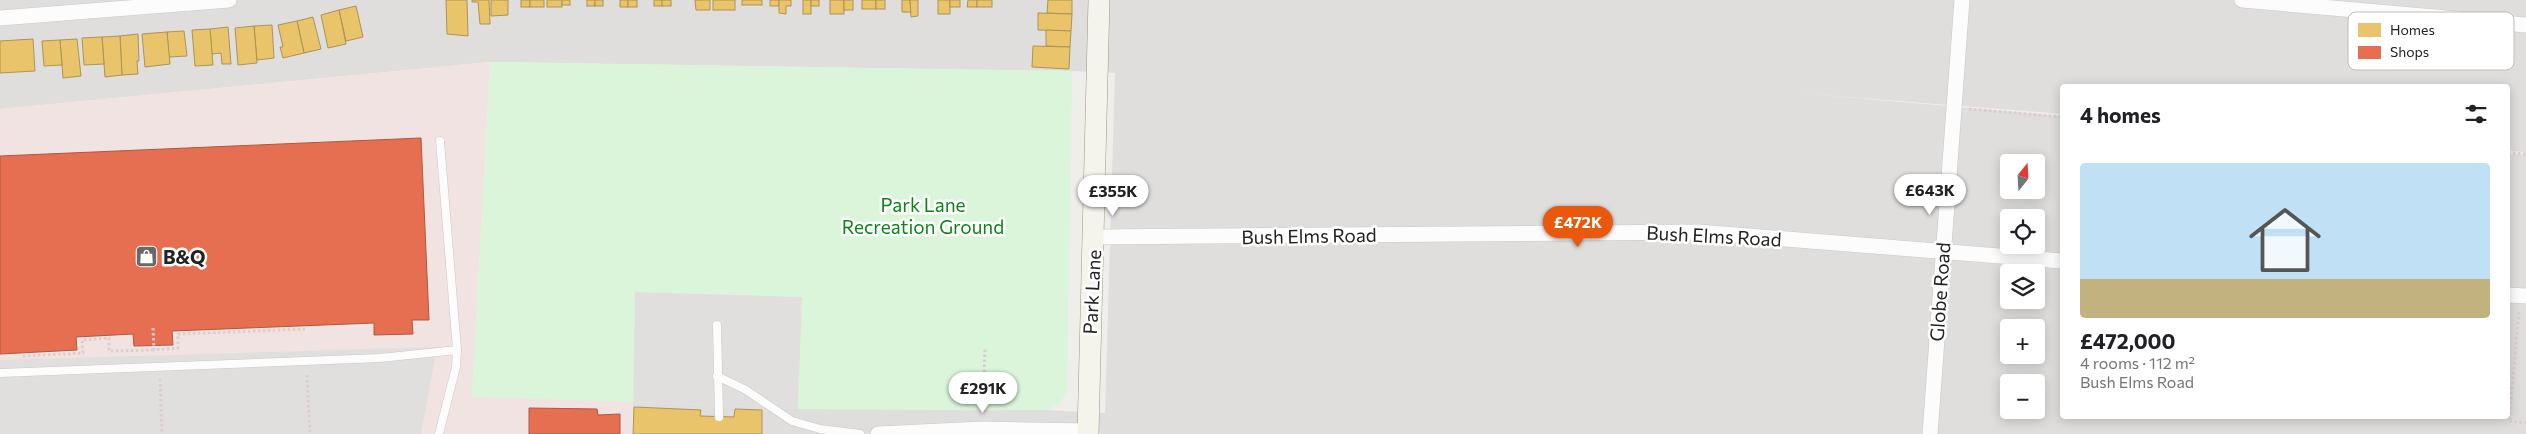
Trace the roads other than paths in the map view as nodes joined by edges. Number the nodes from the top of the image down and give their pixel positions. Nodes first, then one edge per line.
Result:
1 (229, 0) edge
2 (1099, 0) edge
3 (1962, 0) edge
4 (2242, 0) edge
5 (2378, 12) edge
6 (0, 18) edge
7 (440, 141) dead end
8 (1094, 238) junction
9 (1942, 252) junction
10 (2060, 261) edge
11 (717, 325) dead end
12 (457, 350) junction
13 (0, 373) edge
14 (717, 376) junction
15 (718, 416) dead end
16 (1088, 432) edge
17 (440, 434) edge
18 (860, 434) edge
19 (878, 434) edge
20 (1930, 434) edge

1 - 6 street
2 - 8 street, Park Lane
3 - 9 street, Globe Road
4 - 5 street
7 - 12 lane
8 - 9 street, Bush Elms Road
8 - 16 street, Park Lane
9 - 10 street, Bush Elms Road
9 - 20 street, Globe Road
11 - 14 lane
12 - 13 lane
12 - 17 lane
14 - 15 lane
14 - 18 lane
16 - 19 street

